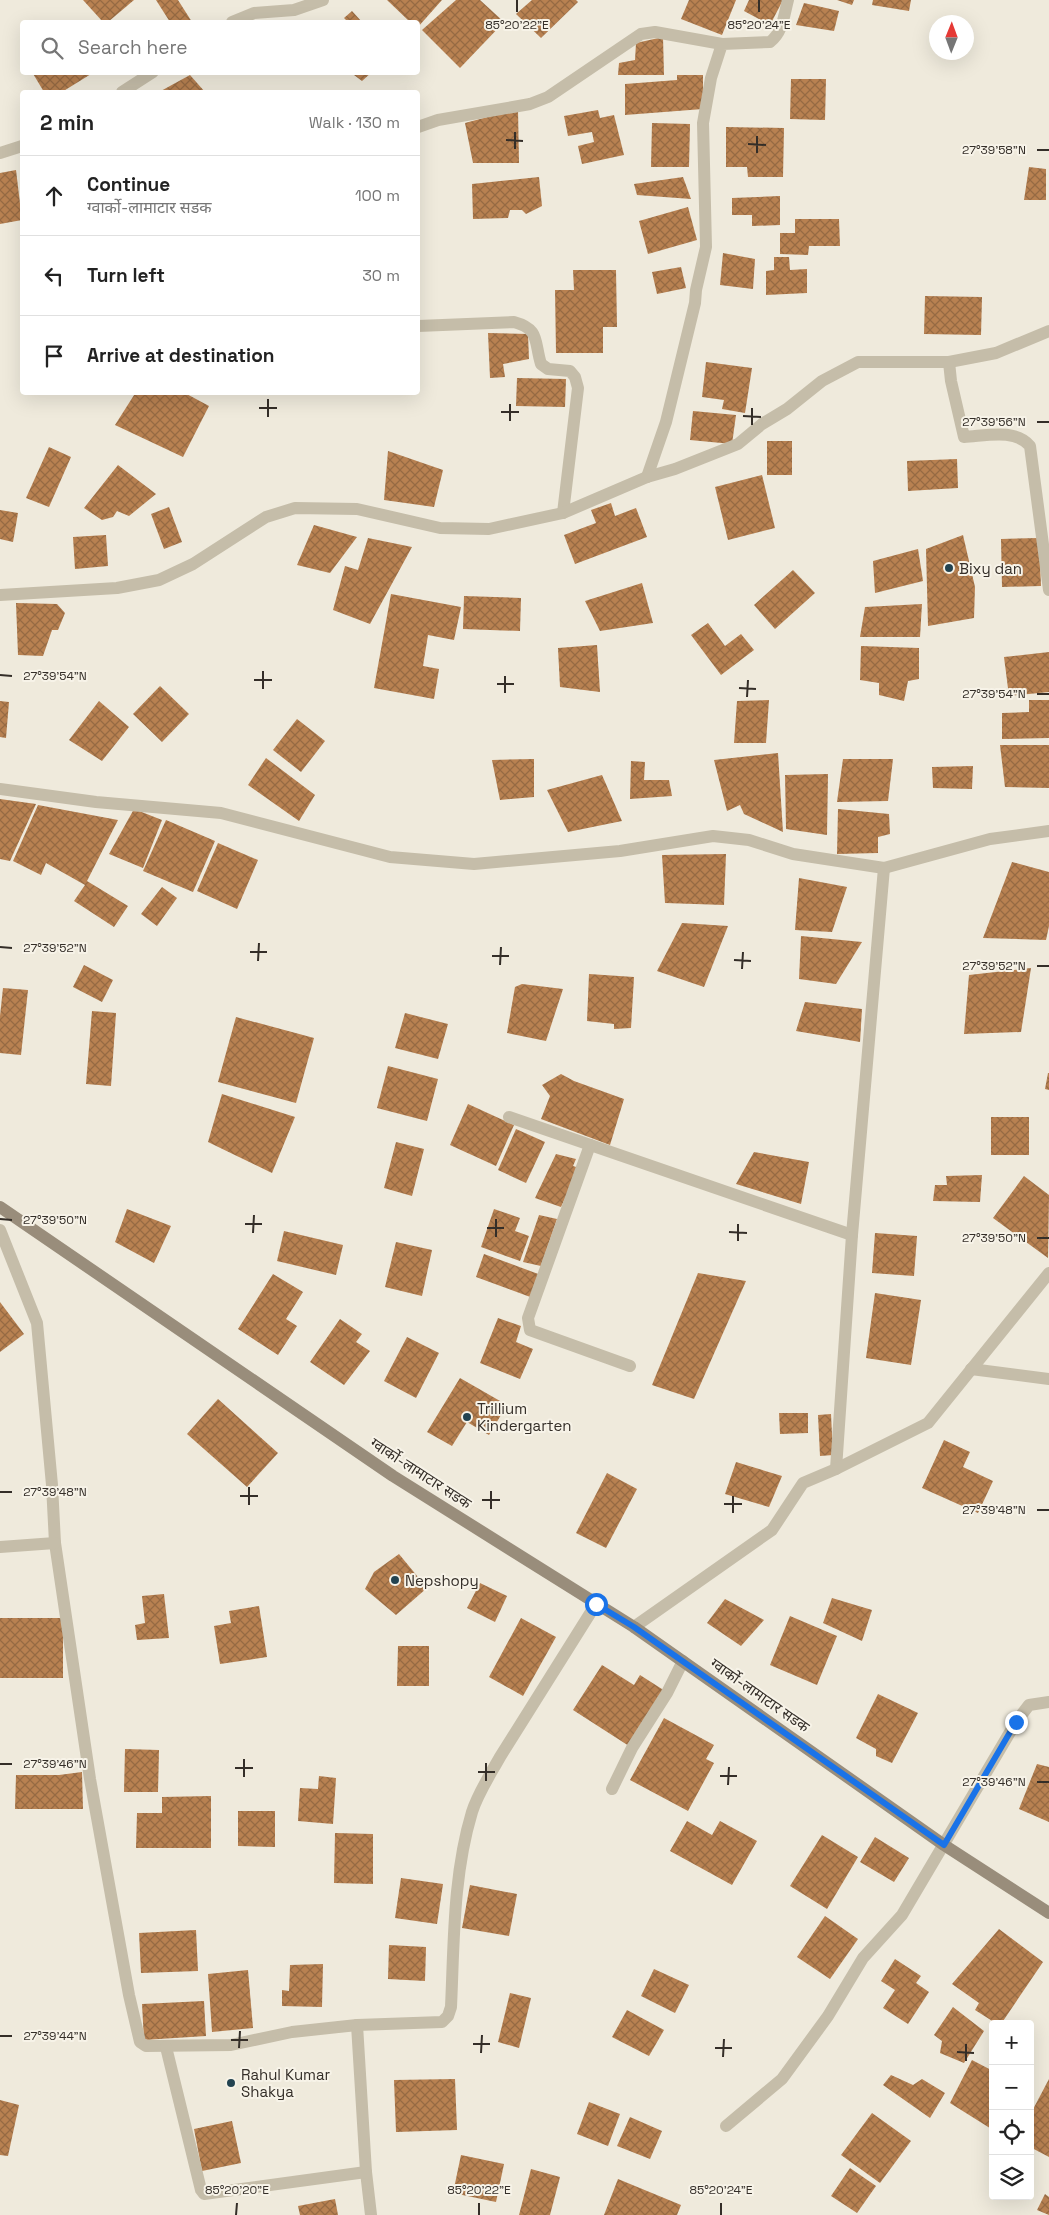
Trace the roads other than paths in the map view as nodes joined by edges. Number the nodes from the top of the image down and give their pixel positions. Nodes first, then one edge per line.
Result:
1 (323, 0) edge
2 (788, 0) edge
3 (238, 20) edge
4 (722, 44) junction
5 (148, 75) edge
6 (125, 90) edge
7 (420, 126) edge
8 (20, 147) edge
9 (0, 153) edge
10 (420, 326) edge
11 (1049, 331) edge
12 (949, 362) junction
13 (647, 477) junction
14 (563, 513) junction
15 (1049, 590) edge
16 (0, 595) edge
17 (0, 788) edge
18 (1049, 831) edge
19 (884, 868) junction
20 (509, 1117) dead end
21 (590, 1145) junction
22 (0, 1207) edge
23 (0, 1230) edge
24 (852, 1235) junction
25 (1049, 1273) edge
26 (630, 1366) dead end
27 (971, 1369) junction
28 (1049, 1379) edge
29 (836, 1469) junction
30 (54, 1543) junction
31 (0, 1547) edge
32 (596, 1604) junction
33 (634, 1627) junction
34 (683, 1661) junction
35 (1049, 1702) edge
36 (612, 1789) dead end
37 (944, 1845) junction
38 (1049, 1913) edge
39 (357, 2025) junction
40 (166, 2047) junction
41 (726, 2126) dead end
42 (366, 2172) junction
43 (371, 2215) edge

1 - 3 street
2 - 4 street
4 - 7 street
4 - 13 street
5 - 6 street
8 - 9 street
10 - 14 street
11 - 12 street
12 - 13 street
12 - 15 street
13 - 14 street
14 - 16 street
17 - 19 street
18 - 19 street
19 - 24 street
20 - 21 street
21 - 24 street
21 - 26 street
22 - 32 main road, ग्वार्को-लामाटार सडक
23 - 30 street
24 - 29 street
25 - 27 street
27 - 28 street
27 - 29 street
29 - 33 street
30 - 31 street
30 - 40 street
32 - 33 main road, ग्वार्को-लामाटार सडक
32 - 39 street
33 - 34 main road, ग्वार्को-लामाटार सडक
34 - 36 street
34 - 37 main road, ग्वार्को-लामाटार सडक
35 - 37 street
37 - 38 main road, ग्वार्को-लामाटार सडक
37 - 41 street
39 - 40 street
39 - 42 street
40 - 42 street
42 - 43 street

